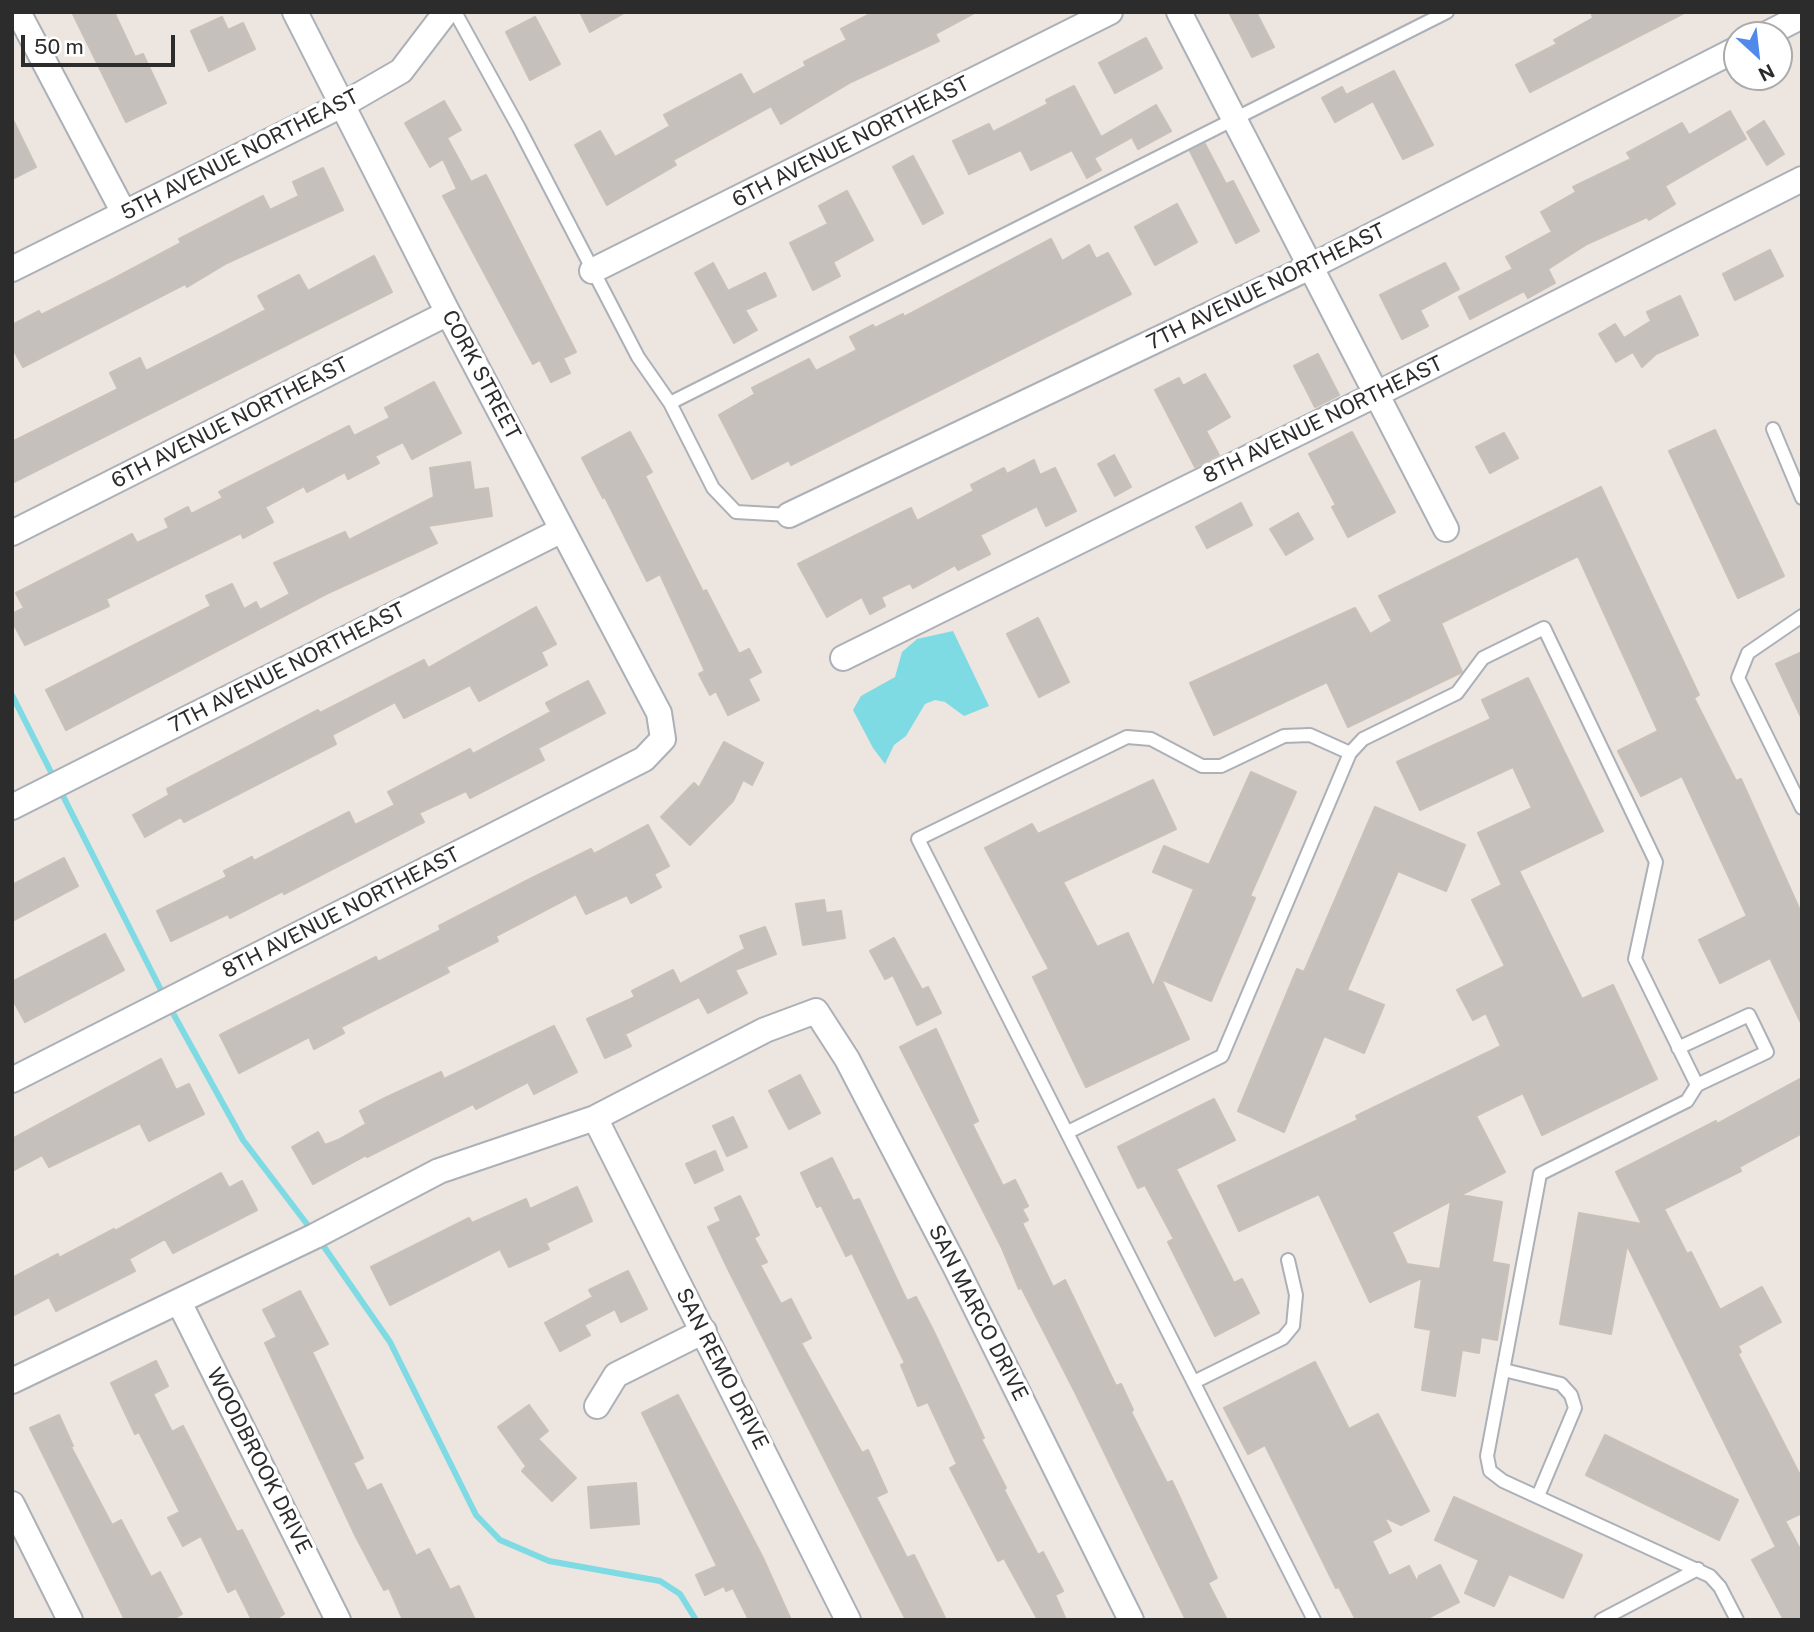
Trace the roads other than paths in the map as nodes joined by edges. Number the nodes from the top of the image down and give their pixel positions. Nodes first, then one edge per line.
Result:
1 (18, 12) edge
2 (295, 12) edge
3 (446, 12) edge
4 (455, 12) edge
5 (1110, 12) edge
6 (1179, 12) edge
7 (1447, 12) edge
8 (1723, 56) edge
9 (344, 104) junction
10 (1234, 117) junction
11 (1802, 179) edge
12 (124, 213) junction
13 (1312, 266) junction
14 (12, 269) edge
15 (592, 271) junction
16 (448, 313) junction
17 (1377, 394) junction
18 (670, 403) junction
19 (1773, 429) dead end
20 (1802, 498) edge
21 (789, 515) joint
22 (1446, 529) dead end
23 (562, 530) junction
24 (12, 533) edge
25 (1802, 616) edge
26 (843, 658) dead end
27 (663, 739) joint
28 (1350, 753) junction
29 (12, 807) edge
30 (1802, 808) edge
31 (1678, 1048) junction
32 (12, 1080) edge
33 (1697, 1085) junction
34 (595, 1118) junction
35 (1068, 1132) junction
36 (1288, 1260) dead end
37 (179, 1302) junction
38 (704, 1331) junction
39 (1504, 1370) junction
40 (12, 1381) edge
41 (1196, 1381) junction
42 (597, 1406) dead end
43 (1538, 1496) junction
44 (12, 1504) edge
45 (1698, 1569) junction
46 (70, 1620) edge
47 (338, 1620) edge
48 (848, 1620) edge
49 (1131, 1620) edge
50 (1314, 1620) edge
51 (1601, 1620) edge
52 (1737, 1620) edge

1 - 12 street
2 - 9 street, CORK STREET
3 - 9 street, 5TH AVENUE NORTHEAST
4 - 15 lane
5 - 15 street, 6TH AVENUE NORTHEAST
6 - 10 street
7 - 10 lane
8 - 13 street, 7TH AVENUE NORTHEAST
9 - 12 street, 5TH AVENUE NORTHEAST
9 - 16 street, CORK STREET
10 - 13 street
10 - 18 lane
11 - 17 street, 8TH AVENUE NORTHEAST
12 - 14 street, 5TH AVENUE NORTHEAST
13 - 17 street
13 - 21 street, 7TH AVENUE NORTHEAST
15 - 18 lane
16 - 23 street, CORK STREET
16 - 24 street, 6TH AVENUE NORTHEAST
17 - 22 street
17 - 26 street, 8TH AVENUE NORTHEAST
18 - 21 lane
19 - 20 lane
23 - 27 street, CORK STREET
23 - 29 street, 7TH AVENUE NORTHEAST
25 - 30 lane
27 - 32 street, 8TH AVENUE NORTHEAST
28 - 31 lane
28 - 35 lane
28 - 35 lane
31 - 33 lane
31 - 33 lane
33 - 39 lane
34 - 37 street
34 - 38 street, SAN REMO DRIVE
34 - 49 street, SAN MARCO DRIVE
35 - 41 lane
36 - 41 lane
37 - 40 street
37 - 47 street, WOODBROOK DRIVE
38 - 42 street
38 - 48 street, SAN REMO DRIVE
39 - 43 lane
39 - 43 lane
41 - 50 lane
43 - 45 lane
44 - 46 street
45 - 51 lane
45 - 52 lane

